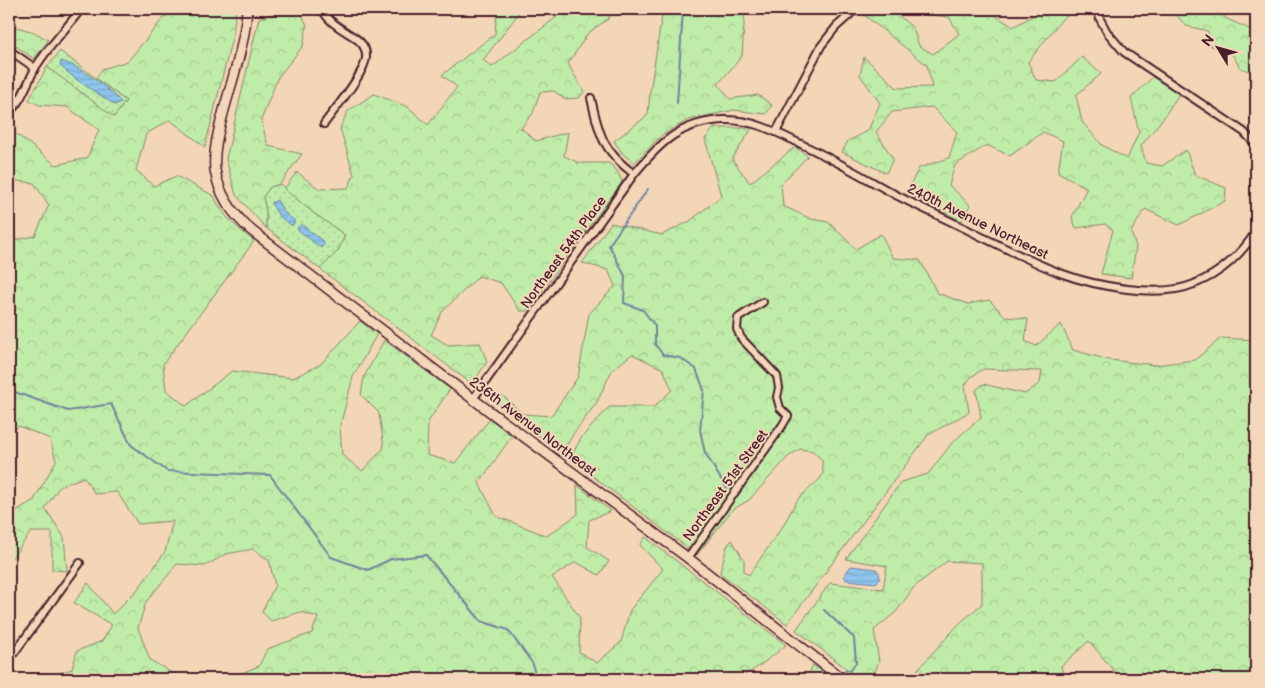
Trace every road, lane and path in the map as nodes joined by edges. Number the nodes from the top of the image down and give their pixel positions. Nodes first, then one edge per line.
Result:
1 (81, 9) edge
2 (247, 9) edge
3 (322, 9) edge
4 (856, 9) edge
5 (1097, 9) edge
6 (9, 50) edge
7 (35, 68) junction
8 (591, 98) dead end
9 (9, 112) edge
10 (324, 124) dead end
11 (684, 129) joint
12 (776, 132) junction
13 (1256, 146) edge
14 (634, 174) junction
15 (1256, 231) edge
16 (763, 302) dead end
17 (474, 399) junction
18 (688, 558) junction
19 (80, 563) dead end
20 (9, 660) edge
21 (842, 679) edge

1 - 7 street
2 - 17 street, 236th Avenue Northeast
3 - 10 street
4 - 12 street
5 - 13 street
6 - 7 street
7 - 9 street
8 - 14 street
11 - 12 street, 240th Avenue Northeast
11 - 14 street, Northeast 54th Place
12 - 15 street, 240th Avenue Northeast
14 - 17 street, Northeast 54th Place
16 - 18 street, Northeast 51st Street
17 - 18 street, 236th Avenue Northeast
18 - 21 street, 236th Avenue Northeast
19 - 20 street

